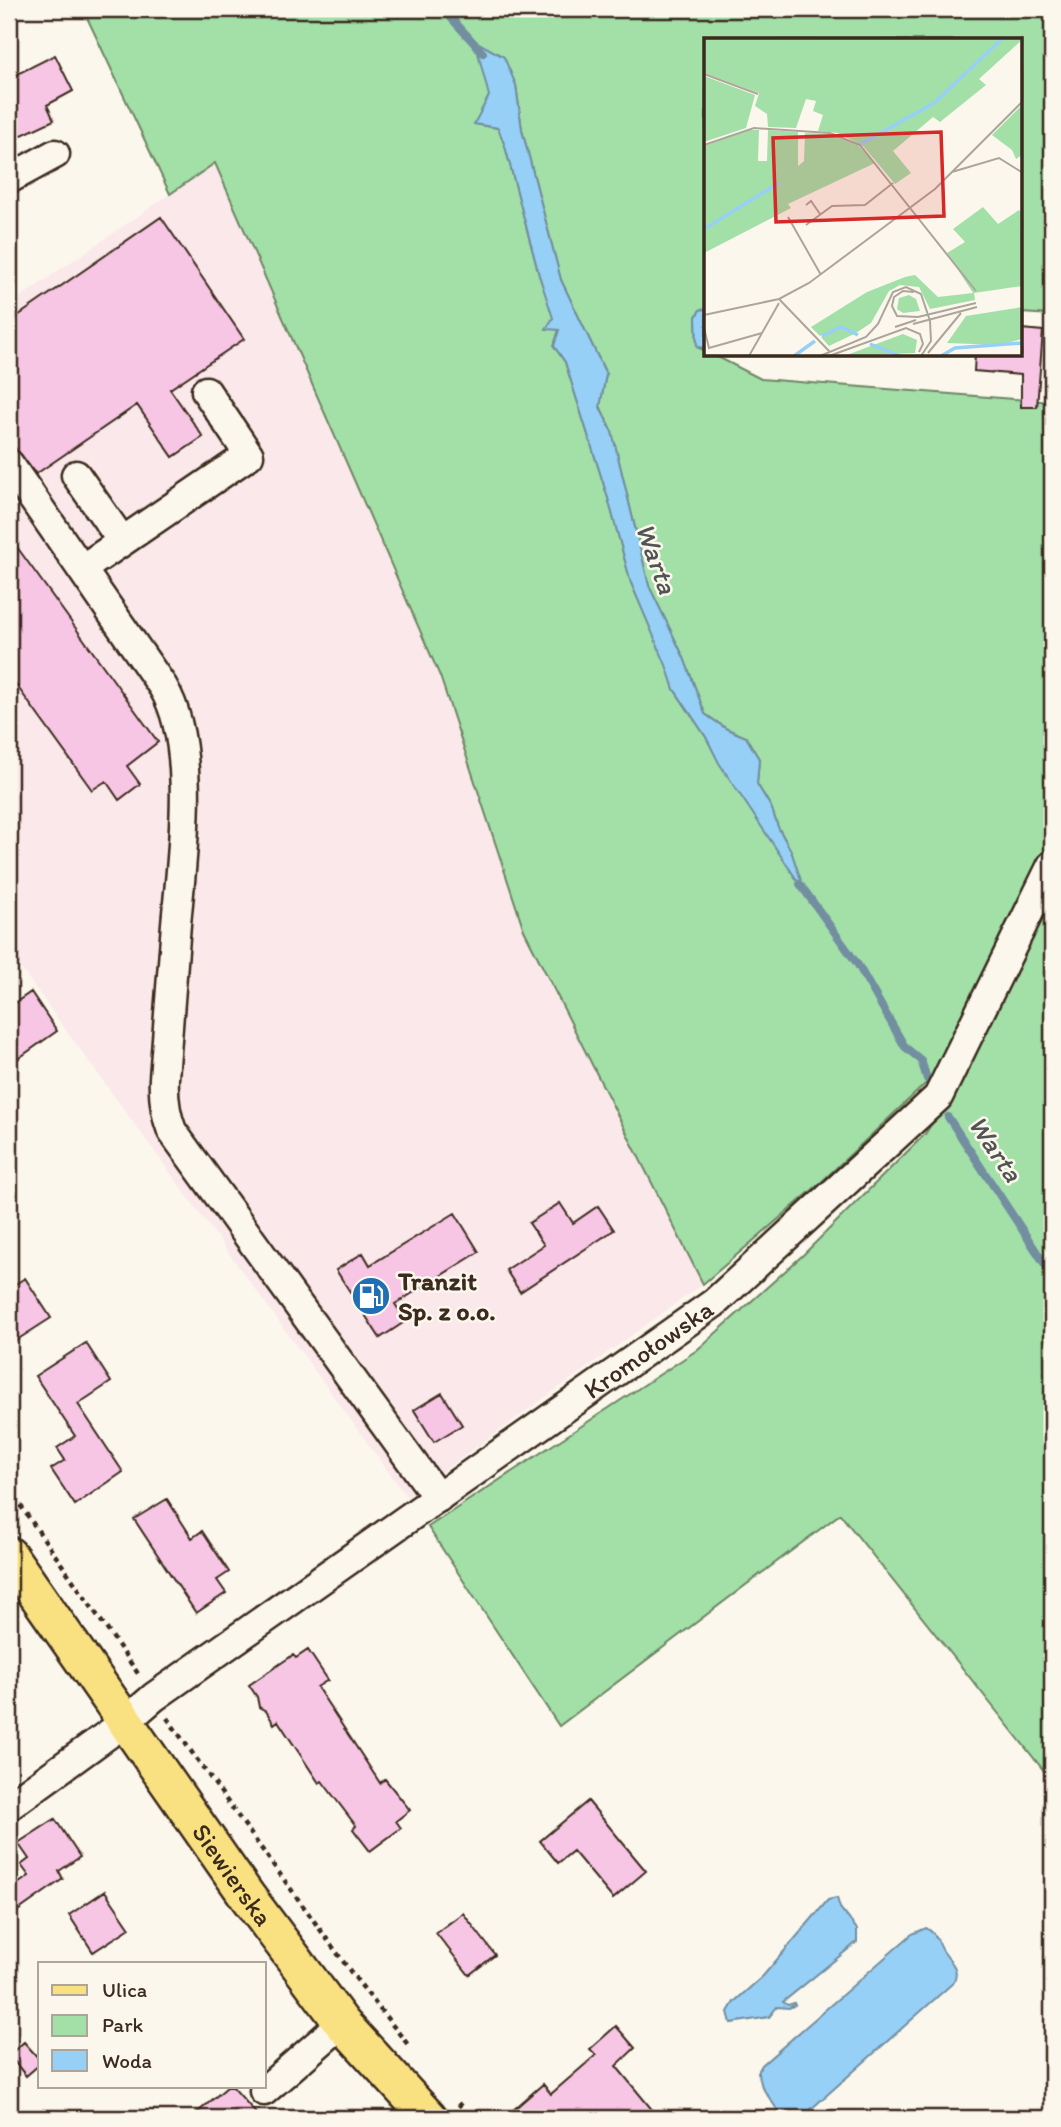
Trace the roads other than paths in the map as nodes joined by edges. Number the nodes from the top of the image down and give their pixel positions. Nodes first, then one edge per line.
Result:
1 (55, 154) dead end
2 (9, 179) edge
3 (206, 391) dead end
4 (9, 464) edge
5 (76, 475) dead end
6 (122, 541) junction
7 (82, 569) junction
8 (1052, 865) edge
9 (438, 1498) junction
10 (9, 1555) edge
11 (125, 1722) junction
12 (9, 1806) edge
13 (342, 2023) junction
14 (264, 2091) dead end
15 (442, 2109) edge

1 - 2 street
3 - 6 street
4 - 7 street
5 - 6 street
6 - 7 street
7 - 9 street
8 - 9 street, Kromołowska
9 - 11 street, Kromołowska
10 - 11 main road, Siewierska
11 - 12 street
11 - 13 main road, Siewierska
13 - 14 street
13 - 15 main road, Siewierska

